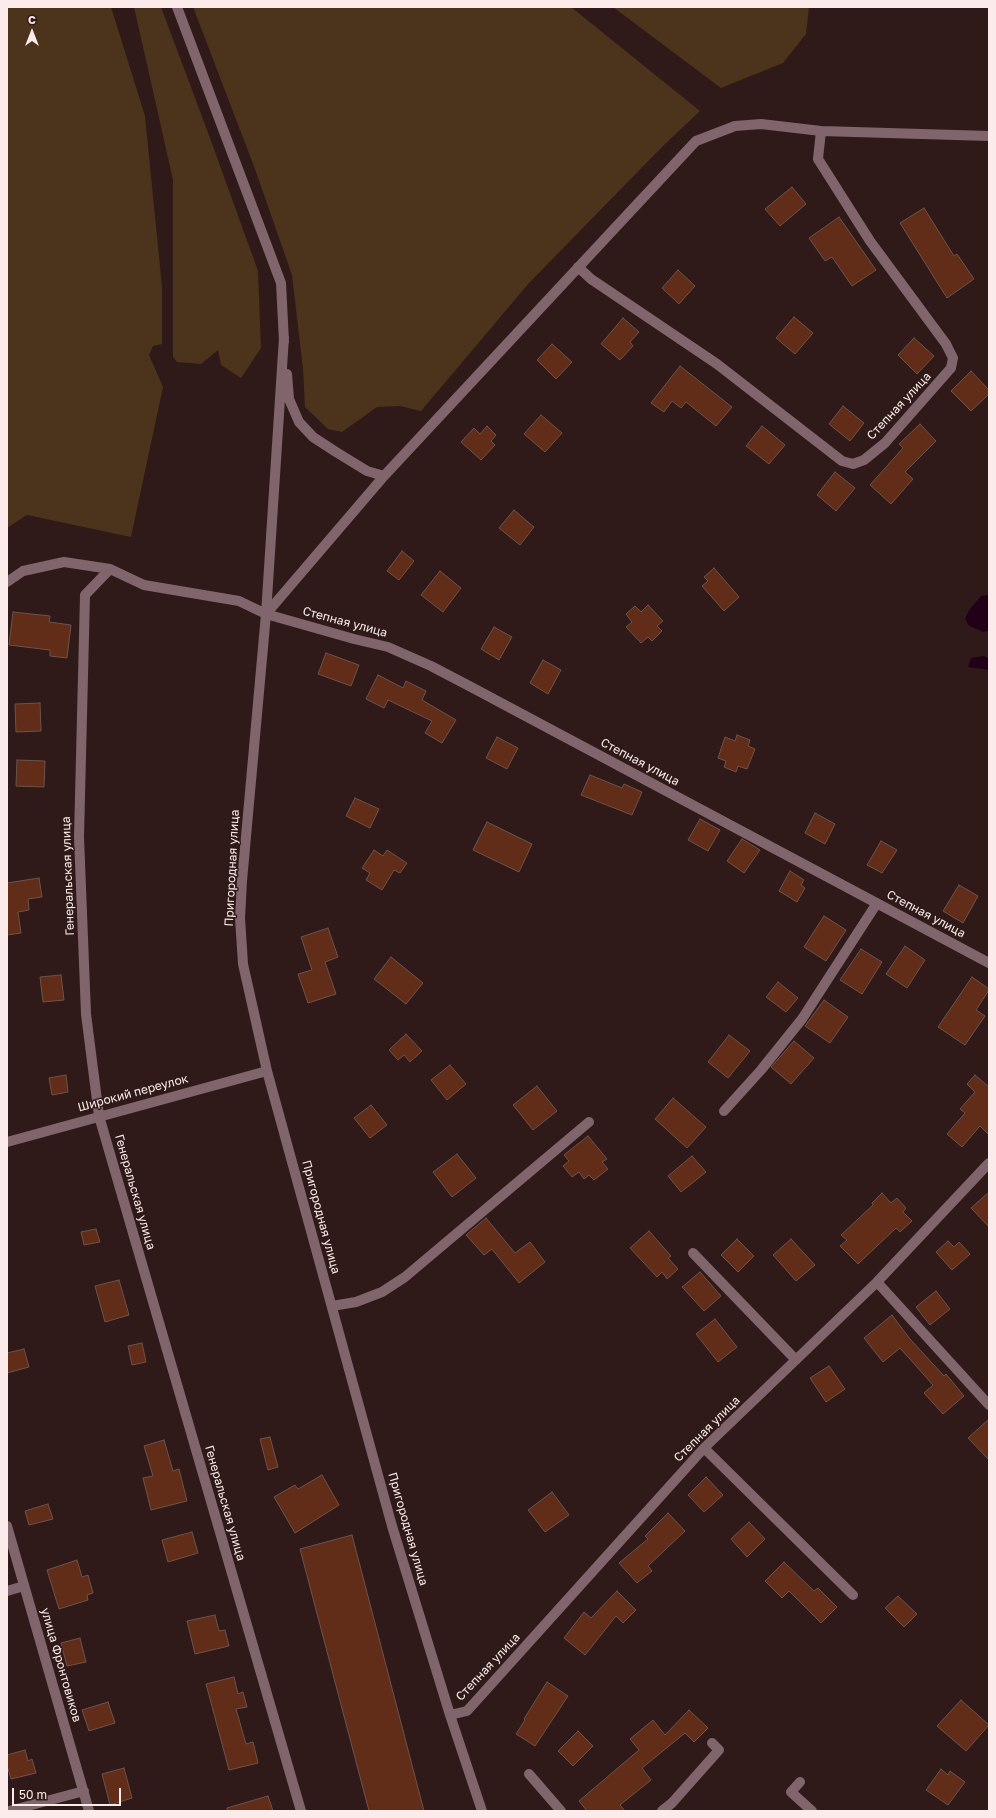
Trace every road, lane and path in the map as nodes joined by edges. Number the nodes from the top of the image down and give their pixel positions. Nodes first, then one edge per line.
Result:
1 (177, 7) edge
2 (821, 131) junction
3 (989, 136) edge
4 (578, 267) junction
5 (284, 337) junction
6 (384, 476) junction
7 (110, 569) junction
8 (7, 582) edge
9 (266, 614) junction
10 (877, 903) junction
11 (989, 963) edge
12 (267, 1071) junction
13 (724, 1111) dead end
14 (99, 1116) junction
15 (589, 1122) dead end
16 (7, 1142) edge
17 (989, 1163) edge
18 (693, 1253) dead end
19 (877, 1282) junction
20 (332, 1306) junction
21 (796, 1360) junction
22 (989, 1404) edge
23 (704, 1448) junction
24 (7, 1526) edge
25 (24, 1586) junction
26 (7, 1591) edge
27 (853, 1595) dead end
28 (450, 1715) junction
29 (712, 1743) dead end
30 (529, 1774) dead end
31 (800, 1782) dead end
32 (84, 1790) junction
33 (9, 1811) edge
34 (90, 1811) edge
35 (301, 1811) edge
36 (482, 1811) edge
37 (561, 1811) edge
38 (662, 1811) edge
39 (812, 1811) edge

1 - 5 street
2 - 3 street
2 - 4 street
2 - 4 street, Степная улица
4 - 6 street
5 - 6 street
5 - 9 street, Пригородная улица
6 - 9 street
7 - 8 street, Степная улица
7 - 9 street, Степная улица
7 - 14 street, Генеральская улица
9 - 10 street, Степная улица
9 - 12 street, Пригородная улица
10 - 11 street, Степная улица
10 - 13 street
12 - 14 street, Широкий переулок
12 - 20 street, Пригородная улица
14 - 16 street, Широкий переулок
14 - 35 street, Генеральская улица
15 - 20 street
17 - 19 street, Степная улица
18 - 21 street
19 - 21 street, Степная улица
19 - 22 street
20 - 28 street, Пригородная улица
21 - 23 street, Степная улица
23 - 27 street
23 - 28 street, Степная улица
24 - 25 street, улица Фронтовиков
25 - 26 street
25 - 32 street, улица Фронтовиков
28 - 36 street, Пригородная улица
29 - 38 street
30 - 37 street
31 - 39 street
32 - 33 street
32 - 34 street, улица Фронтовиков

